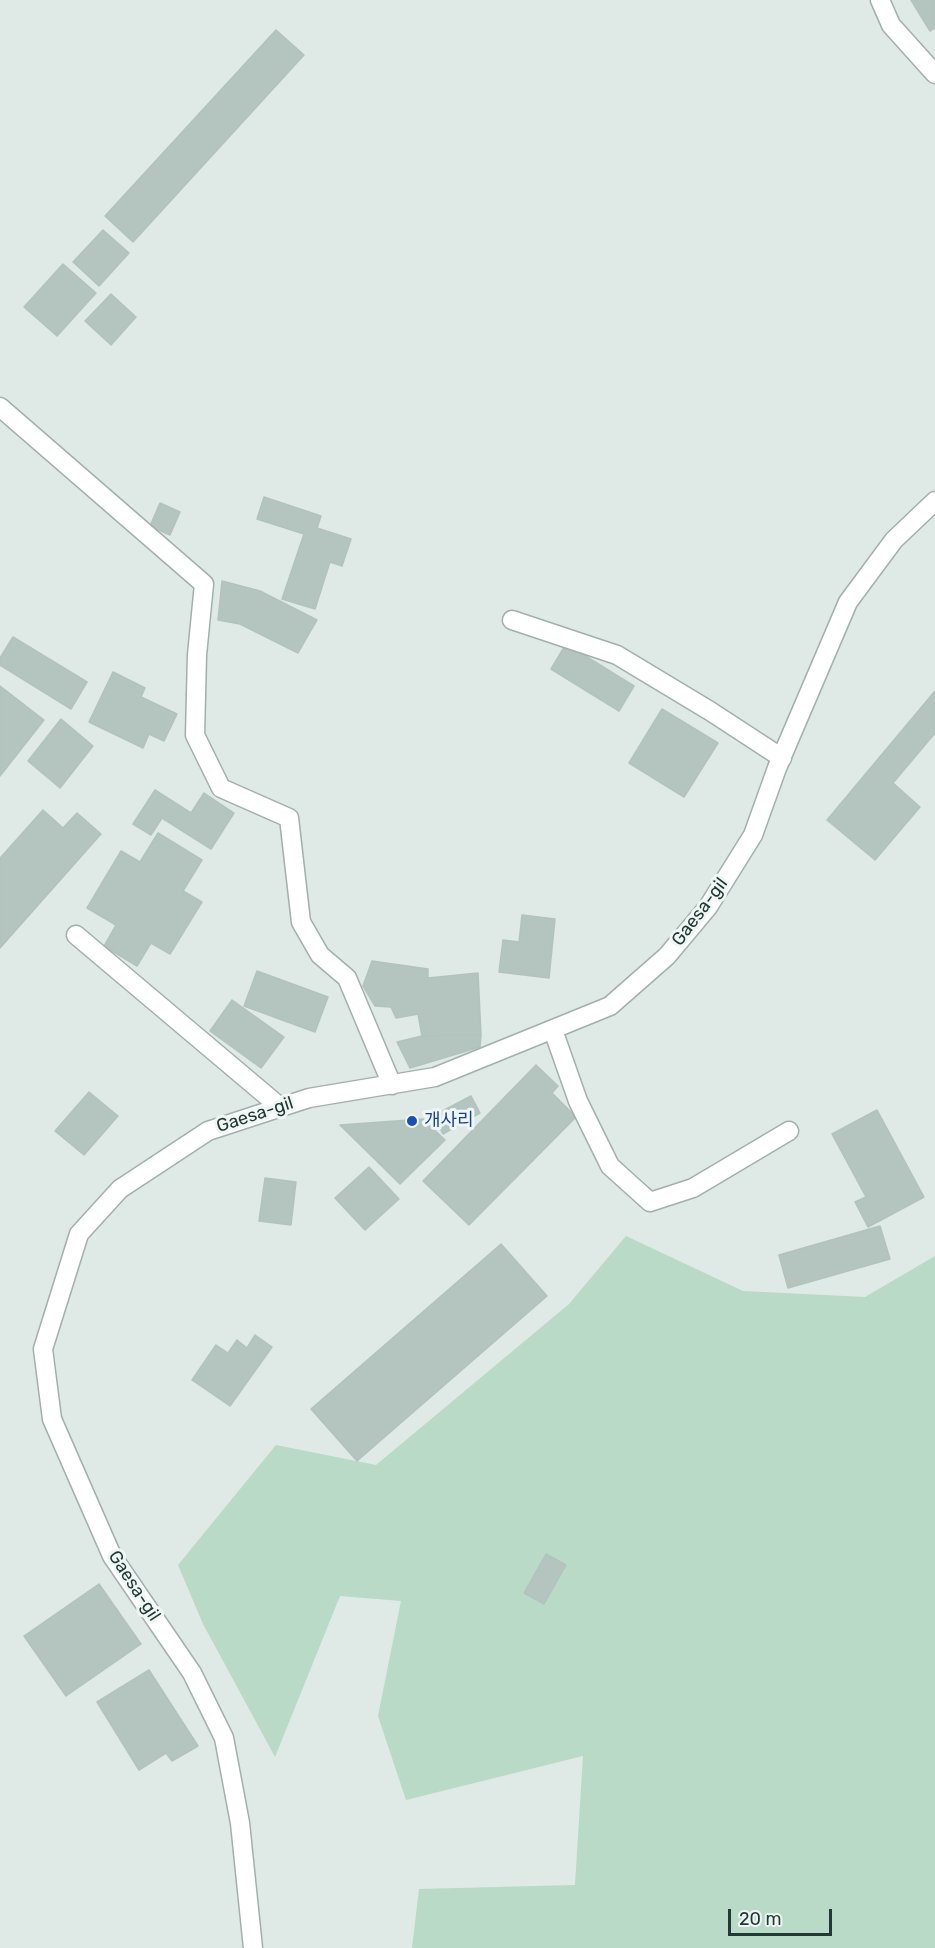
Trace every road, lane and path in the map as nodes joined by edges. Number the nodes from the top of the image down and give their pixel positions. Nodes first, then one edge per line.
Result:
1 (880, 0) edge
2 (935, 74) edge
3 (0, 407) edge
4 (935, 501) edge
5 (512, 620) dead end
6 (782, 758) junction
7 (76, 935) dead end
8 (553, 1030) junction
9 (392, 1085) junction
10 (280, 1107) junction
11 (789, 1131) dead end
12 (253, 1948) edge

1 - 2 street
3 - 9 street
4 - 6 street, Gaesa-gil
5 - 6 street
6 - 8 street, Gaesa-gil
7 - 10 street
8 - 9 street, Gaesa-gil
8 - 11 street
9 - 10 street, Gaesa-gil
10 - 12 street, Gaesa-gil

